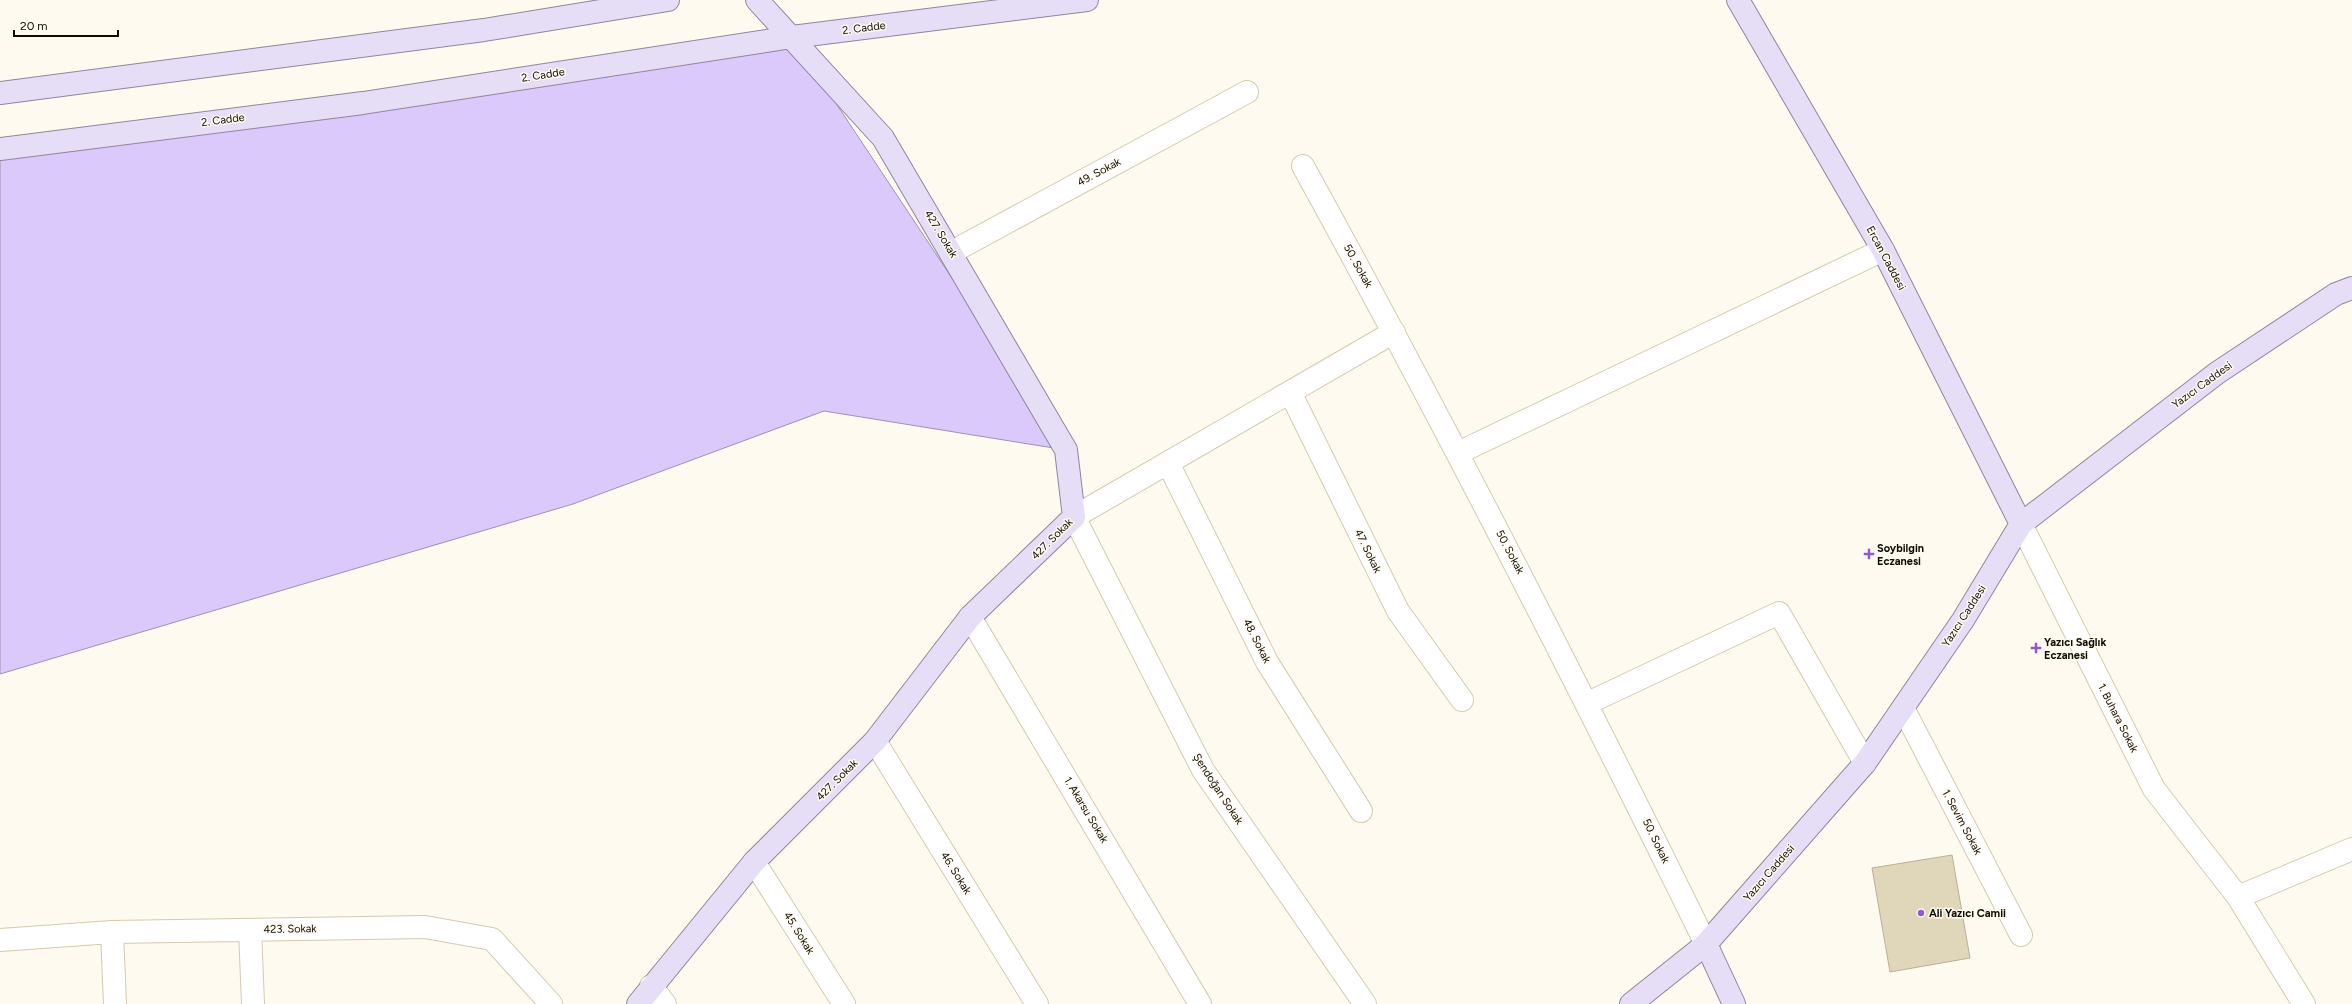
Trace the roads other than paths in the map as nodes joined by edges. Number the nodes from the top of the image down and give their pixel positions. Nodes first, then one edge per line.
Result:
1 (668, 0) edge
2 (757, 0) edge
3 (1087, 0) edge
4 (1738, 0) edge
5 (792, 36) junction
6 (0, 92) edge
7 (1247, 92) dead end
8 (0, 149) edge
9 (1303, 166) dead end
10 (1883, 250) junction
11 (952, 252) junction
12 (2352, 288) edge
13 (1394, 332) junction
14 (1290, 392) junction
15 (1458, 453) junction
16 (1168, 463) junction
17 (1074, 517) junction
18 (2021, 524) junction
19 (970, 618) junction
20 (1462, 700) dead end
21 (1588, 703) junction
22 (1902, 708) junction
23 (875, 741) junction
24 (1865, 763) junction
25 (1361, 812) dead end
26 (2352, 849) edge
27 (754, 862) junction
28 (2238, 898) junction
29 (250, 930) junction
30 (112, 932) junction
31 (2021, 935) dead end
32 (0, 940) edge
33 (1706, 944) junction
34 (651, 986) junction
35 (115, 1004) edge
36 (253, 1004) edge
37 (551, 1004) edge
38 (638, 1004) edge
39 (665, 1004) edge
40 (844, 1004) edge
41 (1037, 1004) edge
42 (1200, 1004) edge
43 (1364, 1004) edge
44 (1631, 1004) edge
45 (1734, 1004) edge
46 (2304, 1004) edge

1 - 6 main road
2 - 5 main road, 427. Sokak
3 - 5 main road, 2. Cadde
4 - 10 main road, Ercan Caddesi
5 - 8 main road, 2. Cadde
5 - 11 main road, 427. Sokak
7 - 11 street, 49. Sokak
9 - 13 street, 50. Sokak
10 - 15 street
10 - 18 main road, Ercan Caddesi
11 - 17 main road, 427. Sokak
12 - 18 main road, Yazıcı Caddesi
13 - 14 street
13 - 15 street, 50. Sokak
14 - 16 street
14 - 20 street, 47. Sokak
15 - 21 street, 50. Sokak
16 - 17 street
16 - 25 street, 48. Sokak
17 - 19 main road, 427. Sokak
17 - 43 street, Şendoğan Sokak
18 - 22 main road, Yazıcı Caddesi
18 - 28 street, 1. Buhara Sokak
19 - 23 main road, 427. Sokak
19 - 42 street, 1. Akarsu Sokak
21 - 24 street
21 - 33 street, 50. Sokak
22 - 24 main road, Yazıcı Caddesi
22 - 31 street, 1. Sevim Sokak
23 - 27 main road, 427. Sokak
23 - 41 street, 46. Sokak
24 - 33 main road, Yazıcı Caddesi
26 - 28 street
27 - 34 main road, 427. Sokak
27 - 40 street, 45. Sokak
28 - 46 street, 1. Buhara Sokak
29 - 30 street, 423. Sokak
29 - 36 street
29 - 37 street, 423. Sokak
30 - 32 street, 423. Sokak
30 - 35 street
33 - 44 main road, Yazıcı Caddesi
33 - 45 main road
34 - 38 main road, 427. Sokak
34 - 39 street

